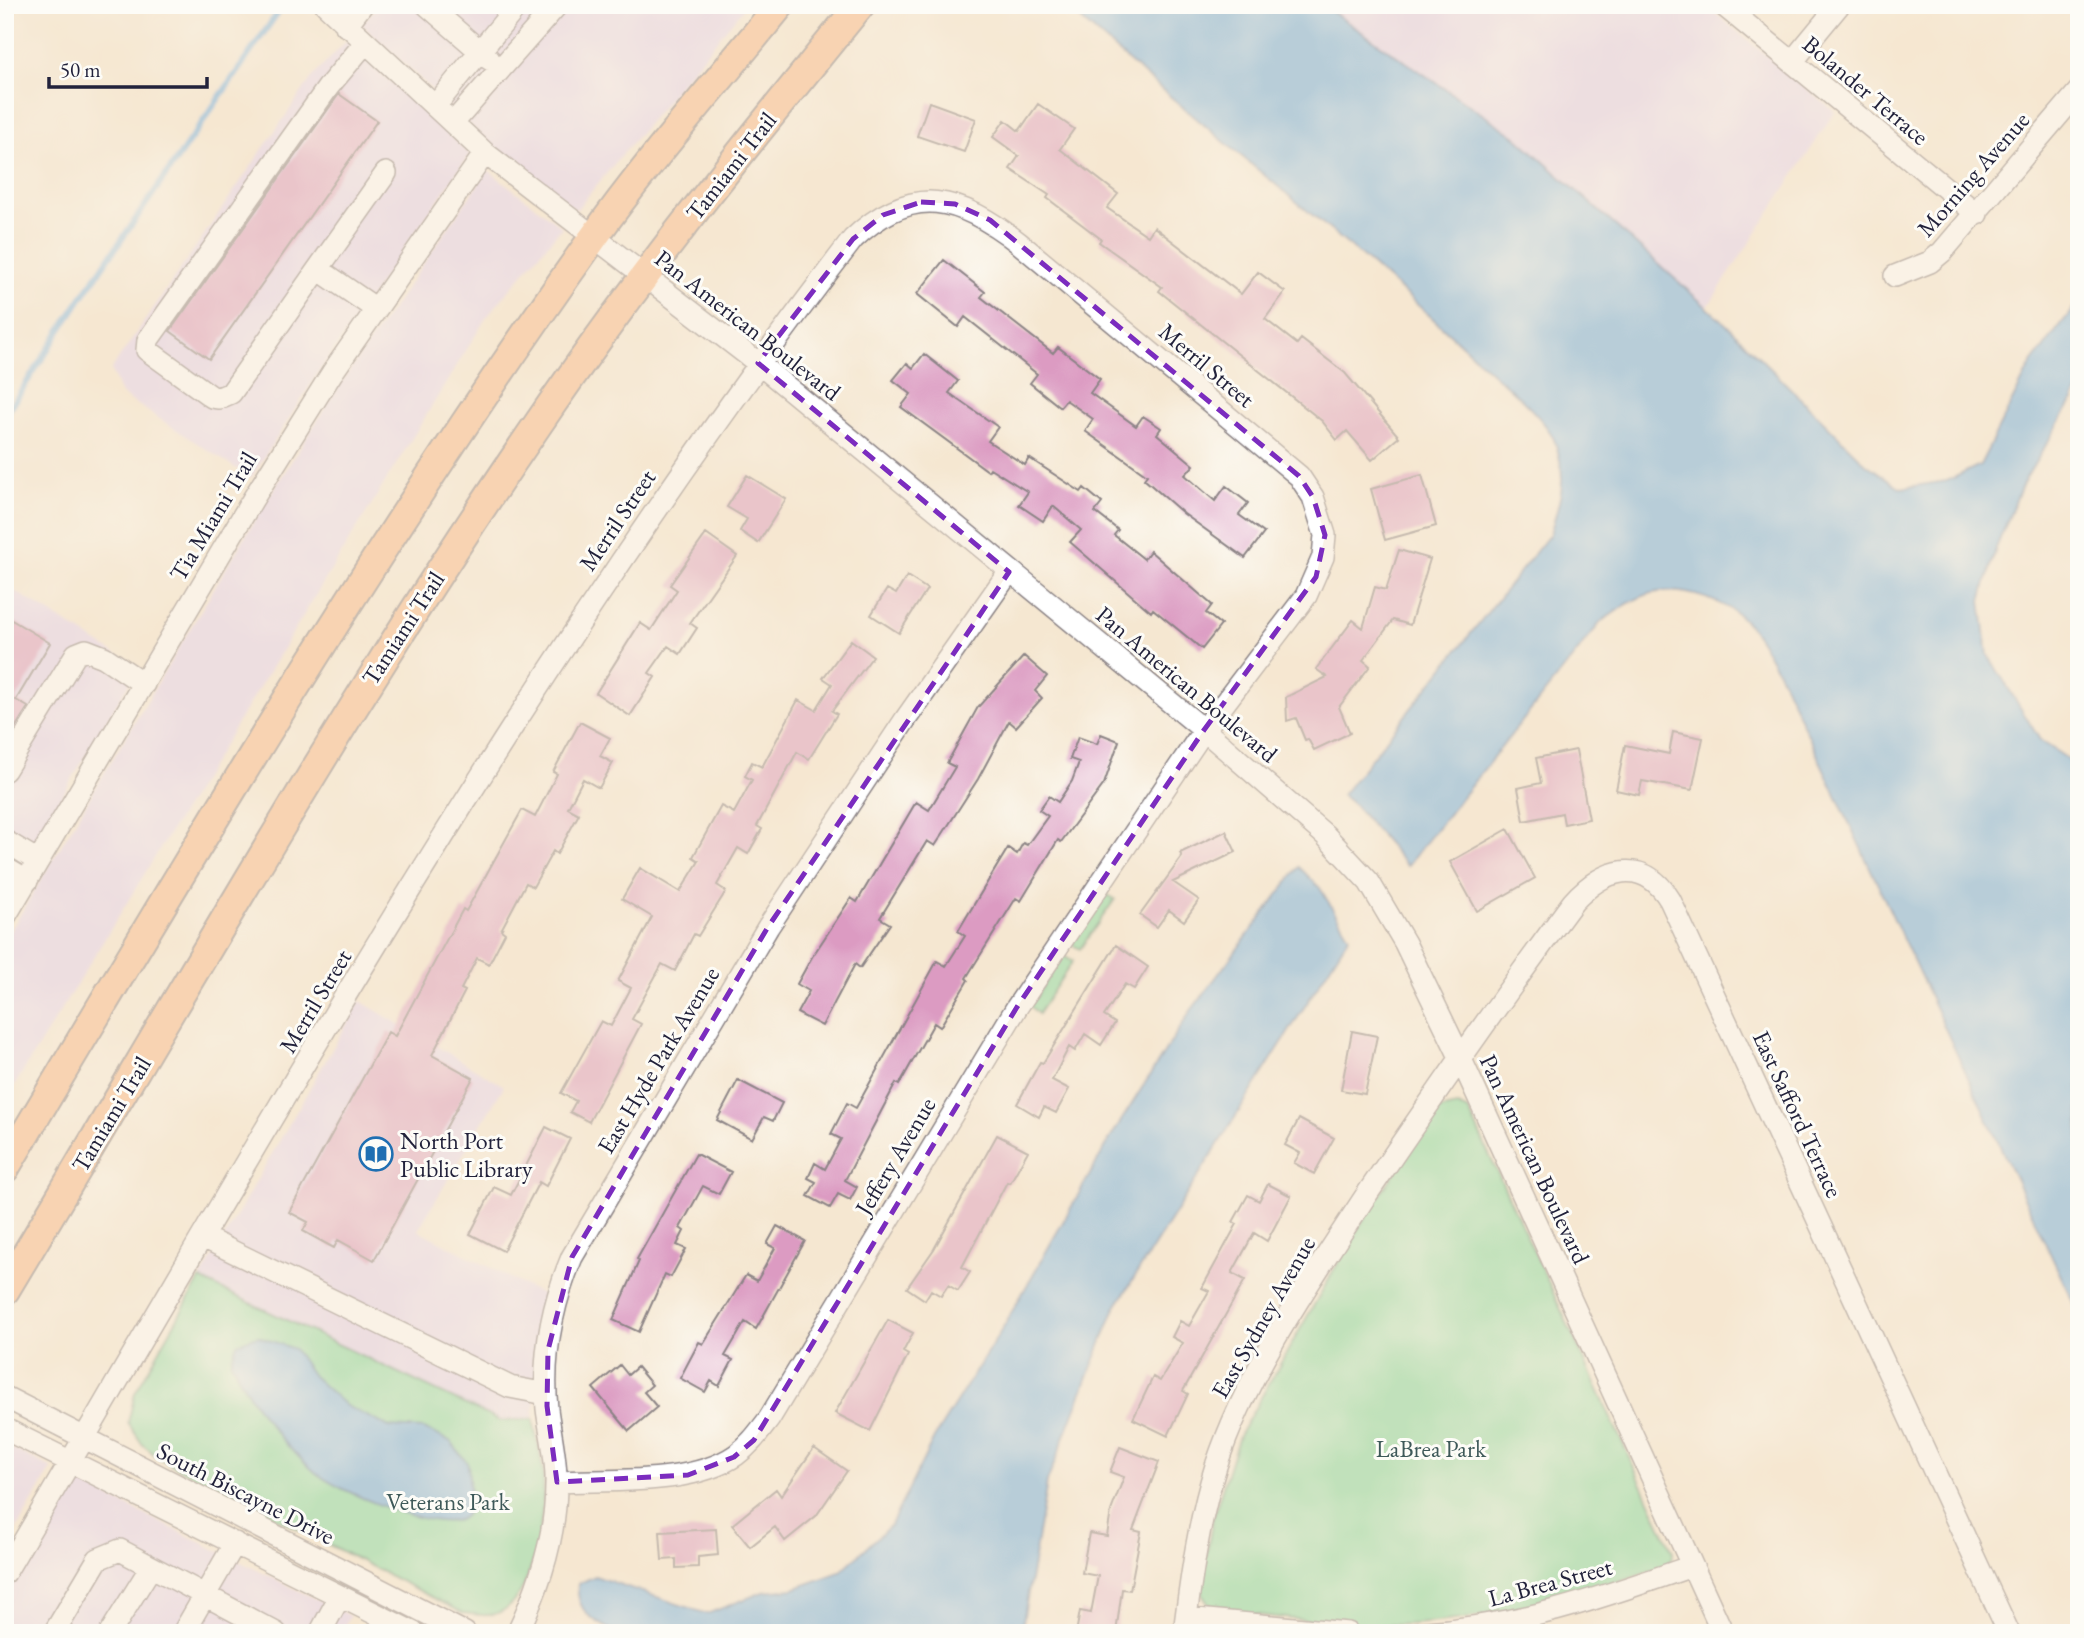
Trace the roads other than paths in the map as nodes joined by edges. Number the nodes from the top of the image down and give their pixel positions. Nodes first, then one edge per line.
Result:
1 (362, 5) edge
2 (427, 5) edge
3 (518, 5) edge
4 (557, 5) edge
5 (780, 5) edge
6 (860, 5) edge
7 (1723, 5) edge
8 (1839, 5) edge
9 (326, 6) edge
10 (346, 26) junction
11 (365, 43) junction
12 (480, 51) junction
13 (1792, 62) junction
14 (501, 69) junction
15 (2079, 91) edge
16 (435, 106) junction
17 (453, 123) junction
18 (485, 153) junction
19 (386, 173) dead end
20 (1977, 214) junction
21 (593, 238) junction
22 (318, 269) junction
23 (1895, 276) dead end
24 (644, 277) junction
25 (376, 309) junction
26 (758, 363) junction
27 (1009, 572) junction
28 (144, 684) junction
29 (1204, 730) junction
30 (5, 770) edge
31 (5, 841) edge
32 (38, 861) junction
33 (5, 868) edge
34 (27, 881) junction
35 (5, 917) edge
36 (1460, 1057) junction
37 (5, 1168) edge
38 (203, 1237) junction
39 (5, 1290) edge
40 (547, 1394) junction
41 (5, 1397) edge
42 (5, 1429) edge
43 (84, 1439) junction
44 (71, 1461) junction
45 (556, 1482) junction
46 (235, 1543) junction
47 (1692, 1566) junction
48 (151, 1567) junction
49 (5, 1573) edge
50 (204, 1596) junction
51 (340, 1596) junction
52 (1185, 1626) edge
53 (54, 1633) edge
54 (110, 1633) edge
55 (183, 1633) edge
56 (276, 1633) edge
57 (320, 1633) edge
58 (414, 1633) edge
59 (465, 1633) edge
60 (517, 1633) edge
61 (1348, 1633) edge
62 (1416, 1633) edge
63 (1723, 1633) edge
64 (2009, 1633) edge

1 - 10 street
2 - 12 street
3 - 12 street
4 - 14 street
5 - 21 main road
6 - 24 main road, Tamiami Trail
7 - 13 street, Bolander Terrace
8 - 13 street
9 - 10 street, Pan American Boulevard
10 - 11 street, Pan American Boulevard
11 - 16 street, Pan American Boulevard
11 - 22 street
12 - 14 street
12 - 16 street
13 - 20 street, Bolander Terrace
14 - 17 street
15 - 20 street, Morning Avenue
16 - 17 street, Pan American Boulevard
17 - 18 street, Pan American Boulevard
18 - 21 street, Pan American Boulevard
18 - 25 street, Tia Miami Trail
19 - 22 street
20 - 23 street, Morning Avenue
21 - 24 street, Pan American Boulevard
21 - 37 main road
22 - 25 street
24 - 26 street, Pan American Boulevard
24 - 39 main road, Tamiami Trail
25 - 28 street, Tia Miami Trail
26 - 27 street, Pan American Boulevard
26 - 29 street, Merril Street
26 - 38 street, Merril Street
27 - 29 street, Pan American Boulevard
27 - 40 street, East Hyde Park Avenue
28 - 30 street
28 - 32 street, Tia Miami Trail
29 - 36 street, Pan American Boulevard
29 - 45 street, Jeffery Avenue
31 - 32 street
32 - 34 street, Tia Miami Trail
33 - 34 street
34 - 35 street, Tia Miami Trail
36 - 47 street, Pan American Boulevard
36 - 52 street, East Sydney Avenue
36 - 64 street, East Safford Terrace
38 - 40 street
38 - 43 street, Merril Street
40 - 45 street, East Hyde Park Avenue
41 - 43 street, South Biscayne Drive
42 - 44 street, South Biscayne Drive
43 - 44 street, Merril Street
43 - 59 street, South Biscayne Drive
44 - 46 street, South Biscayne Drive
44 - 49 street, Merril Street
45 - 60 street, East Hyde Park Avenue
46 - 50 street
46 - 51 street, South Biscayne Drive
47 - 62 street, La Brea Street
47 - 63 street, Pan American Boulevard
48 - 50 street
48 - 53 street
48 - 54 street
50 - 55 street
50 - 56 street
51 - 57 street
51 - 58 street, South Biscayne Drive
52 - 61 street

